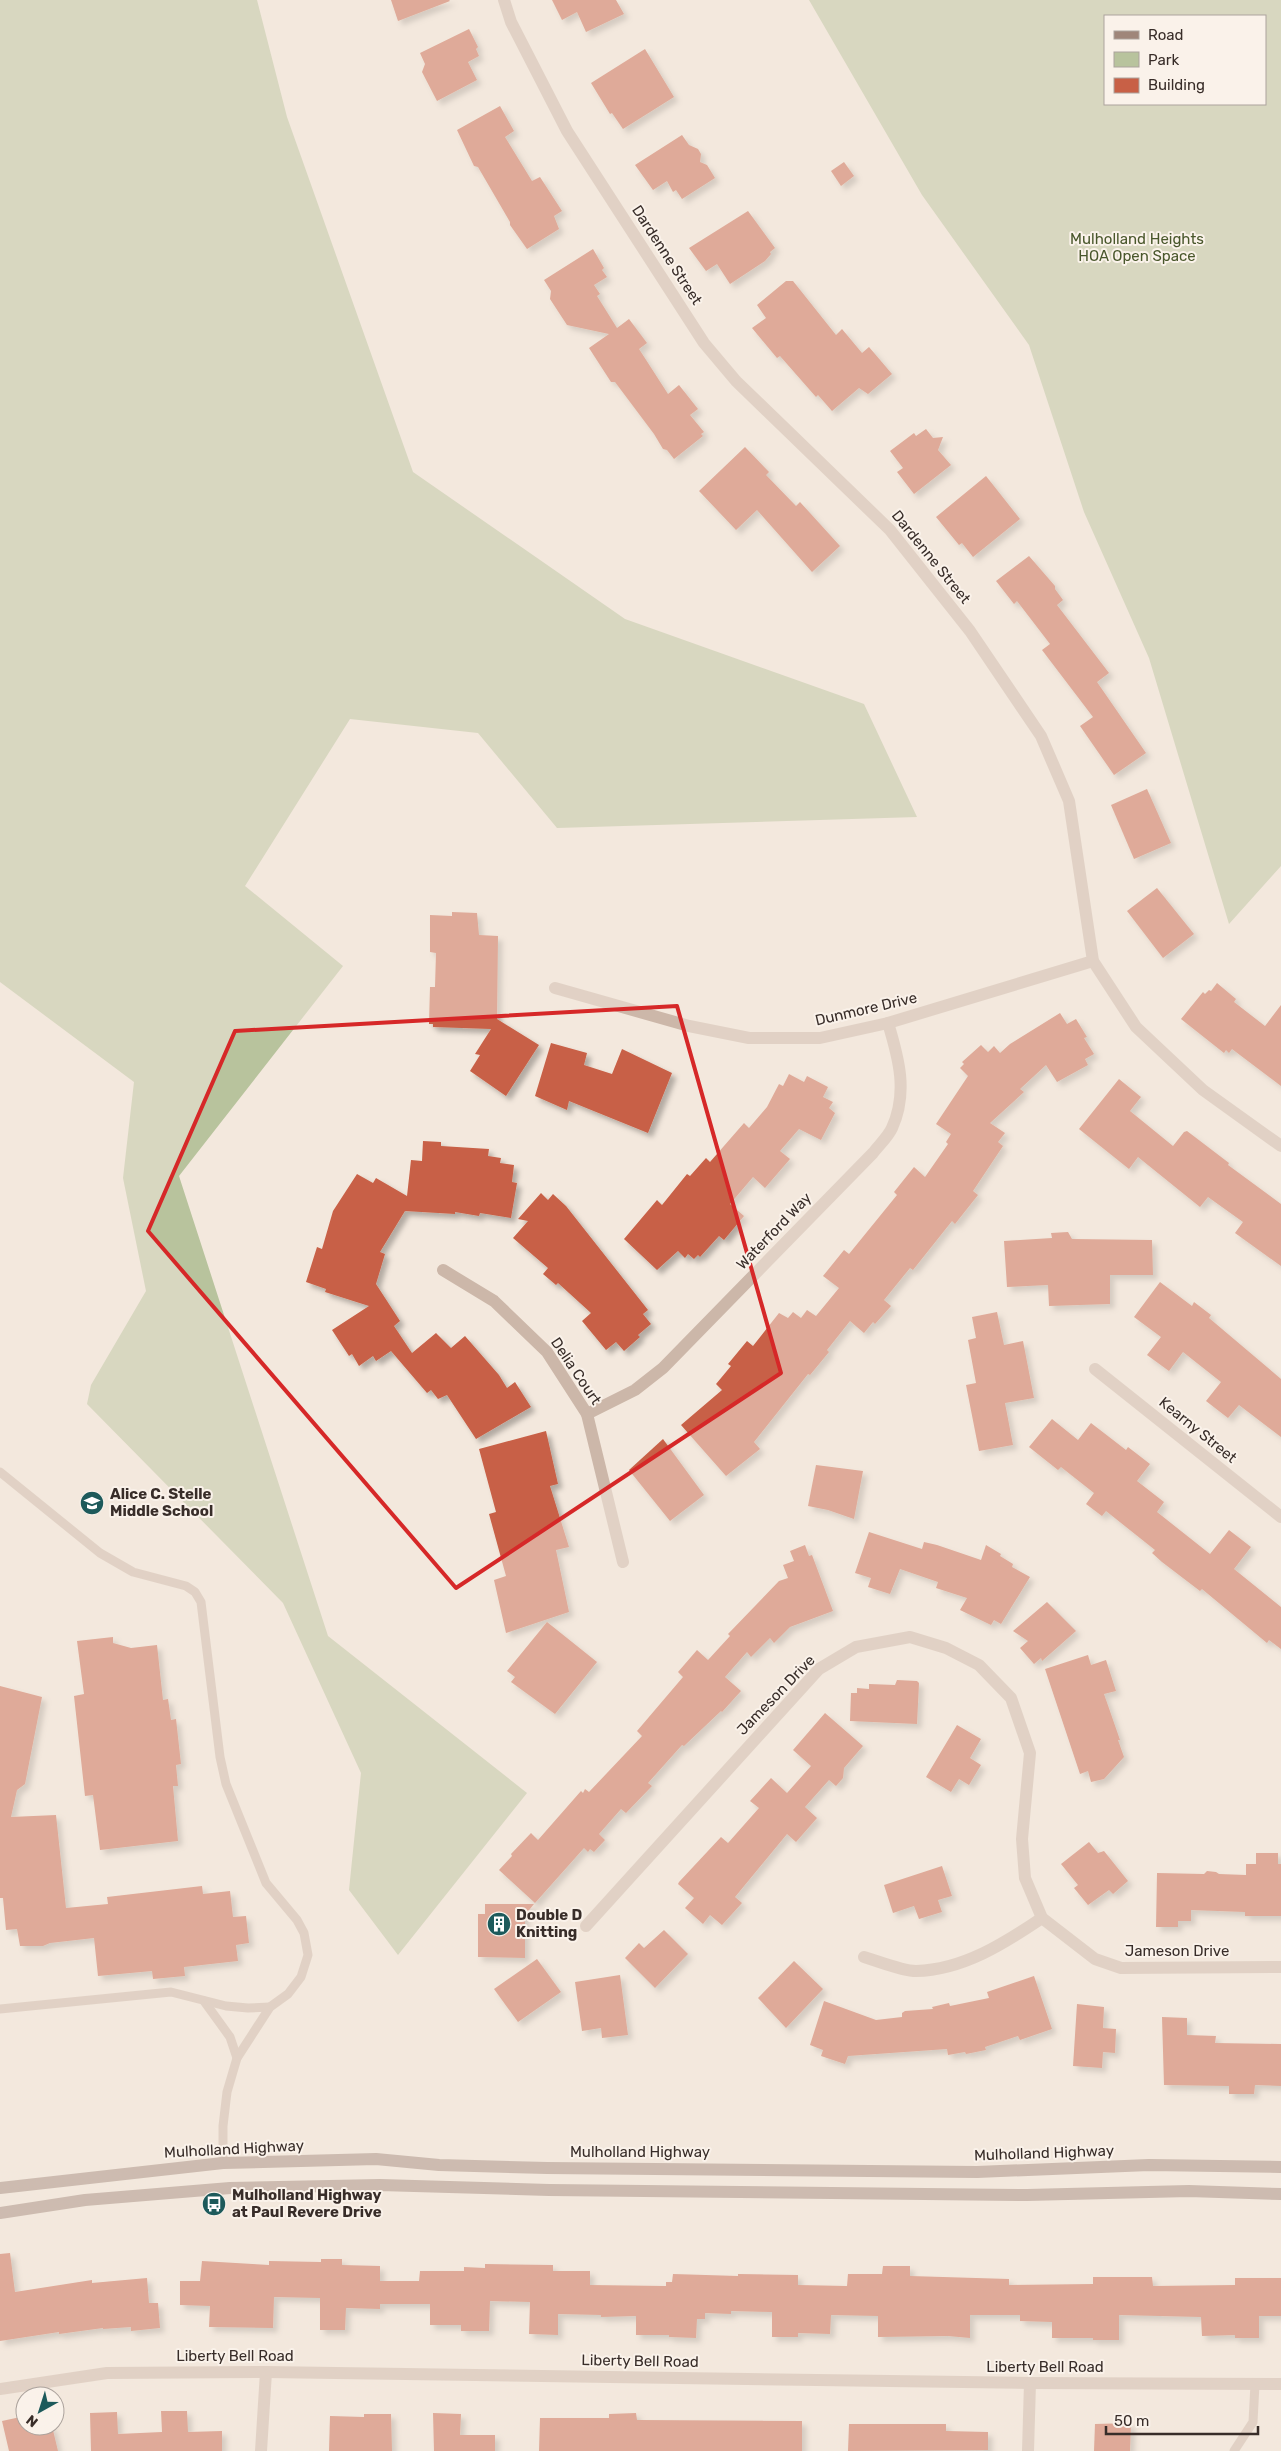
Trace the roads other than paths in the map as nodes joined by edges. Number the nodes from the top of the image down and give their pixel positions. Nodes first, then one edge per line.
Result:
1 (504, 0) edge
2 (1094, 961) junction
3 (556, 988) dead end
4 (888, 1023) junction
5 (1281, 1146) edge
6 (443, 1270) dead end
7 (1095, 1369) dead end
8 (587, 1414) junction
9 (0, 1472) edge
10 (1281, 1517) edge
11 (623, 1562) dead end
12 (1042, 1918) junction
13 (586, 1926) dead end
14 (864, 1957) dead end
15 (1281, 1967) edge
16 (204, 2002) junction
17 (270, 2007) junction
18 (0, 2009) edge
19 (237, 2058) junction
20 (223, 2163) junction
21 (1281, 2167) edge
22 (0, 2188) edge
23 (1281, 2194) edge
24 (0, 2213) edge
25 (266, 2372) junction
26 (1030, 2384) junction
27 (1255, 2384) junction
28 (1281, 2384) edge
29 (0, 2388) edge
30 (261, 2451) edge
31 (1028, 2451) edge
32 (1234, 2451) edge

1 - 2 street, Dardenne Street
2 - 4 street, Dunmore Drive
2 - 5 street, Dardenne Street
3 - 4 street, Dunmore Drive
4 - 8 street, Waterford Way
6 - 8 street, Delia Court
7 - 10 street, Kearny Street
8 - 11 street, Delia Court
9 - 17 lane
12 - 13 street, Jameson Drive
12 - 14 street
12 - 15 street, Jameson Drive
16 - 17 lane
16 - 18 lane
16 - 19 lane
17 - 19 lane
19 - 20 lane
20 - 21 main road, Mulholland Highway
20 - 22 main road, Mulholland Highway
23 - 24 main road
25 - 26 street, Liberty Bell Road
25 - 29 street, Liberty Bell Road
25 - 30 street
26 - 27 street, Liberty Bell Road
26 - 31 street
27 - 28 street, Liberty Bell Road
27 - 32 lane

